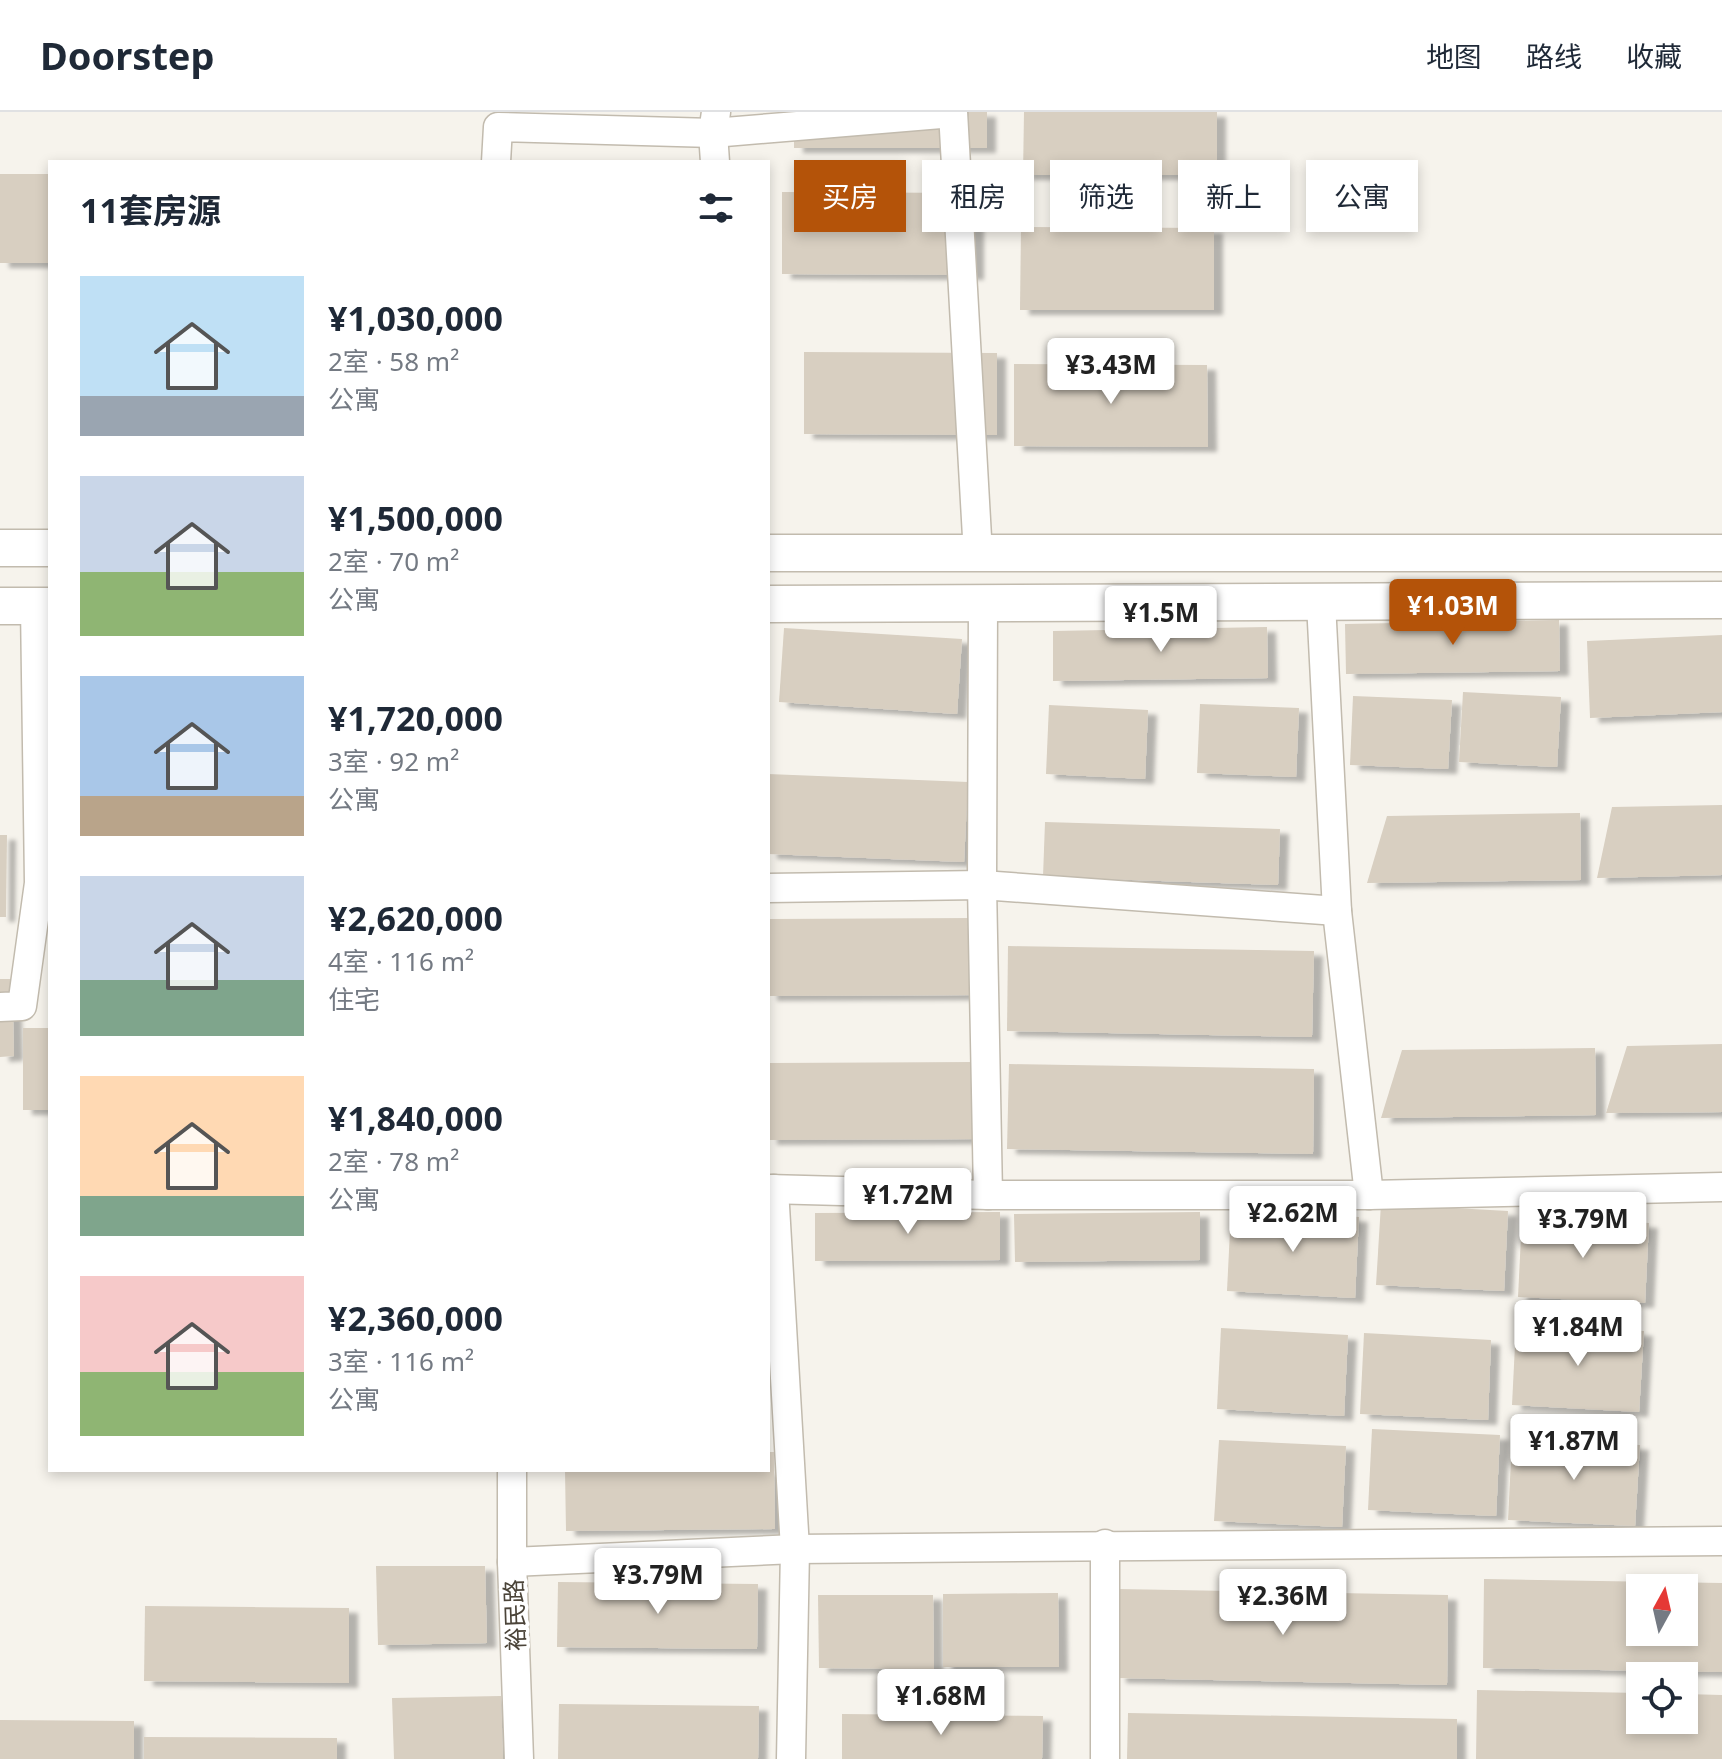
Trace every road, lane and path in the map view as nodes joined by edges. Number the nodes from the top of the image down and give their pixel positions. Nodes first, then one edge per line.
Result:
1 (953, 113) edge
2 (714, 123) edge
3 (496, 160) edge
4 (715, 160) edge
5 (0, 548) edge
6 (48, 548) edge
7 (770, 553) edge
8 (1722, 553) edge
9 (978, 555) junction
10 (1722, 600) edge
11 (1321, 603) junction
12 (770, 604) edge
13 (983, 605) junction
14 (28, 606) edge
15 (45, 883) edge
16 (982, 885) junction
17 (770, 888) edge
18 (1337, 911) junction
19 (0, 1007) edge
20 (1722, 1187) edge
21 (771, 1189) edge
22 (988, 1195) junction
23 (1369, 1195) junction
24 (512, 1472) edge
25 (1722, 1541) edge
26 (1105, 1544) junction
27 (795, 1549) junction
28 (512, 1562) junction
29 (519, 1759) edge
30 (791, 1759) edge
31 (1105, 1759) edge

1 - 2 street
1 - 9 street
2 - 3 street
2 - 4 street
5 - 6 street
7 - 9 street
8 - 9 street
10 - 11 street
11 - 13 street
11 - 18 street
12 - 13 street
13 - 16 street
14 - 15 street
15 - 19 street
16 - 17 street
16 - 18 street
16 - 22 street
18 - 23 street
20 - 23 street
21 - 22 street
21 - 27 street
22 - 23 street
24 - 28 street, 裕民路
25 - 26 street
26 - 27 street
26 - 31 street
27 - 28 street
27 - 30 street
28 - 29 street, 裕民路

